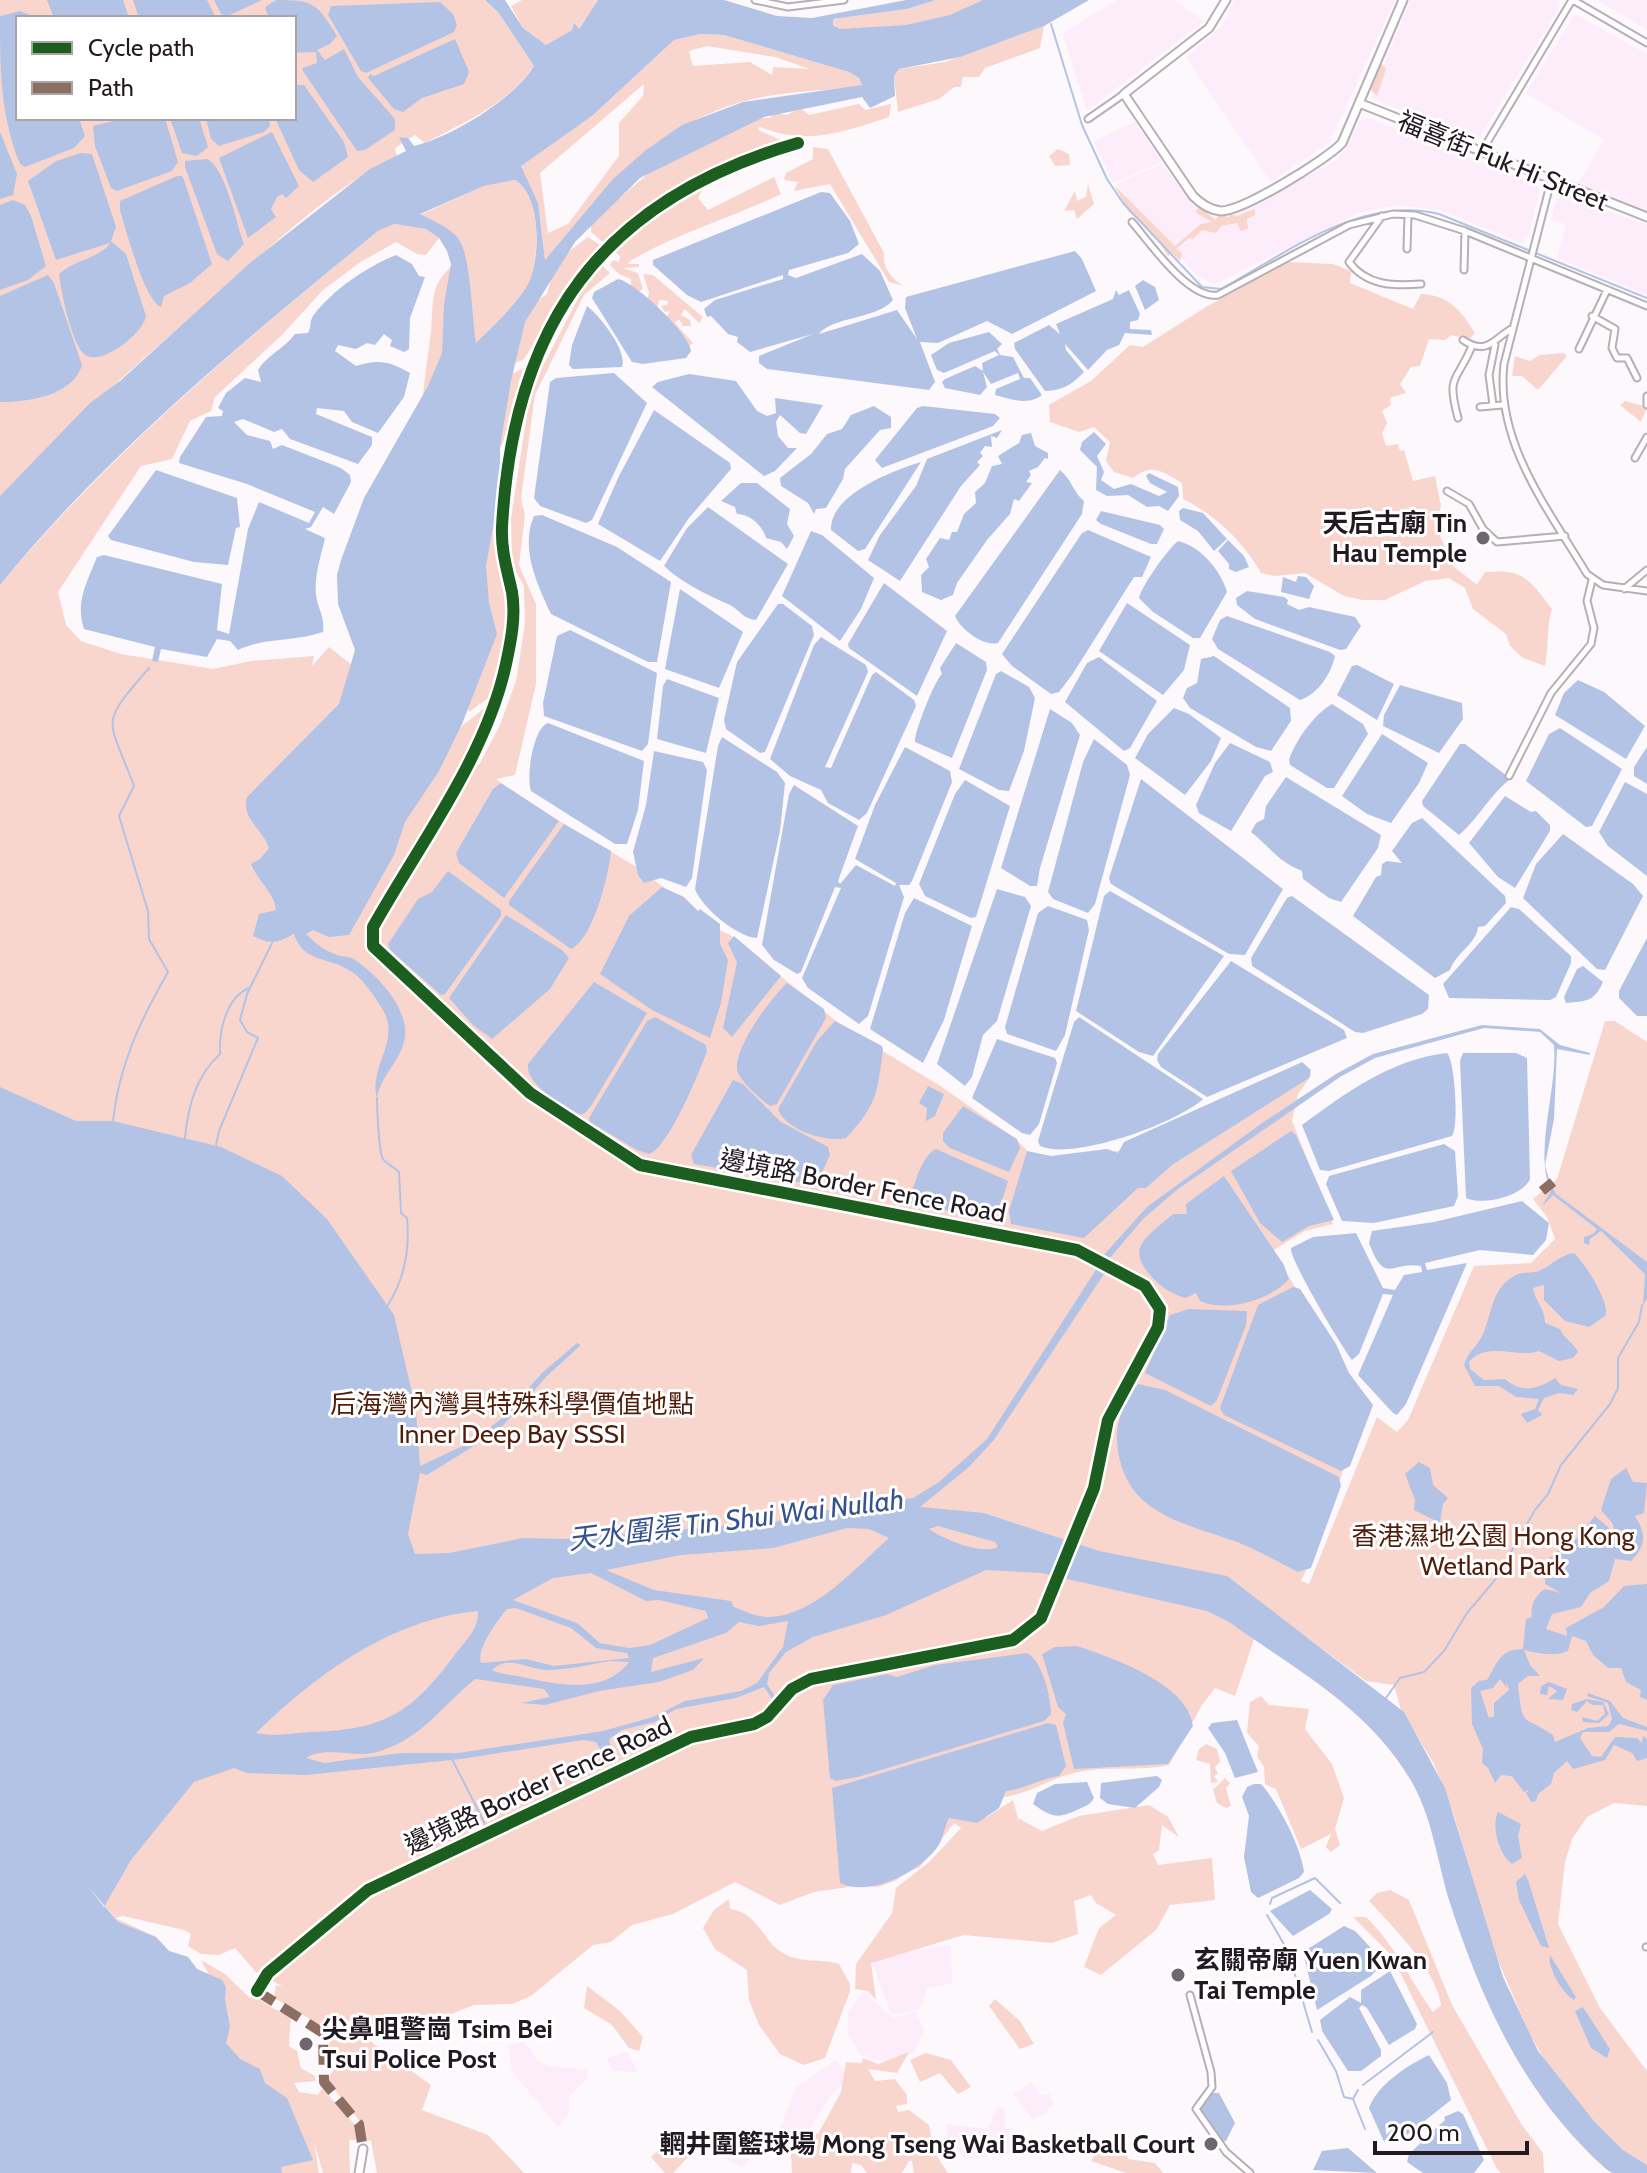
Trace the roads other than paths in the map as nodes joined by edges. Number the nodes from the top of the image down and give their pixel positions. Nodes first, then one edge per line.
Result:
1 (755, 0) edge
2 (844, 0) edge
3 (1226, 0) edge
4 (1403, 0) edge
5 (1572, 0) edge
6 (1647, 43) edge
7 (1124, 94) junction
8 (1359, 103) junction
9 (1088, 119) dead end
10 (798, 143) dead end
11 (1481, 152) junction
12 (1551, 181) junction
13 (1408, 215) junction
14 (1382, 216) junction
15 (1647, 217) edge
16 (1132, 222) dead end
17 (1465, 231) junction
18 (1407, 249) dead end
19 (1531, 258) junction
20 (1464, 270) dead end
21 (1421, 284) dead end
22 (1607, 290) junction
23 (1647, 306) edge
24 (1592, 316) junction
25 (1513, 328) junction
26 (1463, 340) dead end
27 (1495, 345) junction
28 (1472, 346) junction
29 (1579, 349) dead end
30 (1637, 378) dead end
31 (1647, 396) edge
32 (1493, 405) junction
33 (1502, 405) junction
34 (1647, 405) edge
35 (1480, 407) dead end
36 (1458, 418) dead end
37 (1647, 437) edge
38 (1635, 458) dead end
39 (1447, 491) dead end
40 (1565, 536) junction
41 (1647, 570) edge
42 (1592, 580) junction
43 (1624, 589) junction
44 (1647, 591) edge
45 (1509, 776) dead end
46 (257, 1991) dead end
47 (1190, 1995) dead end
48 (363, 2149) dead end
49 (359, 2173) edge
50 (1250, 2173) edge

1 - 2 street
3 - 7 street
4 - 8 street
5 - 6 street
5 - 11 street
7 - 8 street
7 - 9 street
8 - 11 street, 福喜街 Fuk Hi Street
10 - 46 street, 邊境路 Border Fence Road
11 - 12 street, 福喜街 Fuk Hi Street
12 - 15 street, 福喜街 Fuk Hi Street
12 - 19 street
13 - 14 street
13 - 17 street
13 - 18 street
14 - 16 street
14 - 21 street
17 - 19 street
17 - 20 street
19 - 22 street
19 - 25 street
22 - 23 street
22 - 24 street
24 - 29 street
24 - 30 street
25 - 27 street
25 - 33 street
26 - 28 street
27 - 28 street
27 - 32 street
28 - 36 street
31 - 34 street
32 - 33 street
32 - 35 street
33 - 40 street
37 - 38 street
39 - 40 street
40 - 42 street
41 - 43 street
42 - 43 street
42 - 45 street
43 - 44 street
47 - 50 street
48 - 49 street

